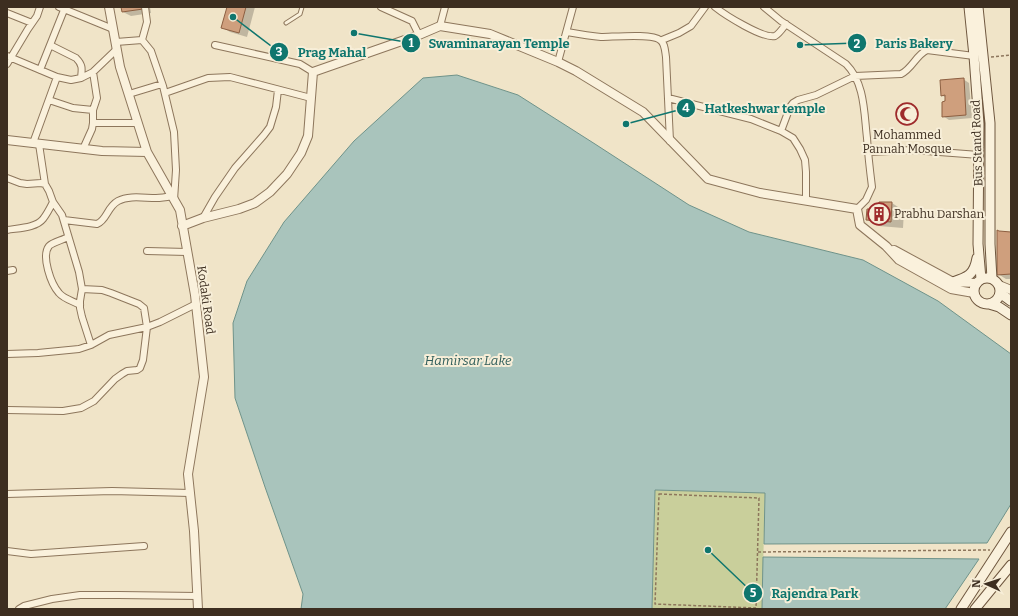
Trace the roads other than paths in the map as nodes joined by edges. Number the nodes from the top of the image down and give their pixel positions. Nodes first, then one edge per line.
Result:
1 (40, 7) edge
2 (109, 7) edge
3 (145, 7) edge
4 (302, 7) edge
5 (381, 7) edge
6 (445, 7) edge
7 (573, 7) edge
8 (704, 7) edge
9 (715, 7) edge
10 (764, 7) edge
11 (969, 7) edge
12 (978, 7) edge
13 (61, 8) edge
14 (7, 13) edge
15 (32, 23) junction
16 (286, 23) dead end
17 (786, 24) junction
18 (440, 26) junction
19 (113, 29) junction
20 (567, 32) junction
21 (419, 35) junction
22 (142, 40) junction
23 (662, 40) junction
24 (50, 45) junction
25 (116, 46) junction
26 (216, 46) dead end
27 (9, 57) edge
28 (979, 57) junction
29 (558, 62) junction
30 (7, 64) edge
31 (40, 70) junction
32 (93, 72) junction
33 (313, 72) junction
34 (855, 76) junction
35 (57, 77) junction
36 (81, 78) junction
37 (162, 84) junction
38 (278, 90) junction
39 (165, 93) junction
40 (129, 94) junction
41 (311, 98) junction
42 (668, 98) junction
43 (49, 100) junction
44 (93, 110) junction
45 (93, 123) junction
46 (138, 123) junction
47 (781, 131) junction
48 (7, 140) edge
49 (670, 141) junction
50 (36, 144) junction
51 (83, 149) junction
52 (147, 152) junction
53 (868, 152) junction
54 (979, 154) junction
55 (7, 178) edge
56 (45, 184) junction
57 (173, 198) junction
58 (806, 200) junction
59 (54, 202) junction
60 (858, 209) junction
61 (203, 218) junction
62 (64, 220) junction
63 (182, 226) junction
64 (7, 230) edge
65 (68, 237) junction
66 (978, 244) junction
67 (886, 246) junction
68 (147, 250) dead end
69 (187, 252) junction
70 (979, 281) junction
71 (953, 282) junction
72 (997, 286) junction
73 (82, 289) junction
74 (1011, 290) edge
75 (974, 293) junction
76 (1011, 301) edge
77 (196, 304) junction
78 (989, 304) junction
79 (80, 305) junction
80 (1011, 315) edge
81 (147, 326) junction
82 (91, 345) junction
83 (7, 354) edge
84 (7, 410) edge
85 (190, 493) junction
86 (7, 494) edge
87 (1011, 532) edge
88 (144, 546) dead end
89 (7, 551) edge
90 (1011, 565) edge
91 (198, 596) junction
92 (19, 609) edge
93 (198, 609) edge
94 (961, 609) edge
95 (975, 609) edge

1 - 15 street
2 - 19 street, Kodaki Road
3 - 22 street
4 - 16 lane
5 - 21 street
6 - 18 street
7 - 20 street
8 - 23 street
9 - 17 street
10 - 17 street
11 - 28 main road, Bus Stand Road
12 - 28 main road, Bus Stand Road
13 - 19 street
13 - 24 street
14 - 15 street
15 - 27 street
17 - 34 street
18 - 21 street
18 - 29 street
19 - 25 street, Kodaki Road
20 - 23 street
20 - 29 street
21 - 33 street
22 - 25 street
22 - 37 street
23 - 42 street
24 - 31 street
24 - 36 street
25 - 32 street
25 - 40 street, Kodaki Road
26 - 33 street
27 - 30 street
27 - 31 street
28 - 34 street
28 - 54 main road, Bus Stand Road
28 - 72 main road, Bus Stand Road
29 - 49 street
31 - 35 street
32 - 36 street
32 - 44 street
33 - 41 street
34 - 47 street
34 - 53 street
35 - 36 street
35 - 43 street
37 - 39 street
37 - 40 street
38 - 39 street
38 - 41 street
38 - 61 street
39 - 57 street
40 - 46 street, Kodaki Road
41 - 61 street
42 - 47 street
42 - 49 street
43 - 44 street
43 - 50 street
44 - 45 street
45 - 46 street
45 - 51 street
46 - 52 street, Kodaki Road
47 - 58 street
48 - 50 street
49 - 58 street
50 - 51 street
50 - 56 street
51 - 52 street
52 - 57 street, Kodaki Road
53 - 54 street
53 - 60 street
54 - 66 main road, Bus Stand Road
55 - 56 street
56 - 59 street
57 - 62 street
57 - 63 street, Kodaki Road
58 - 60 street
59 - 62 street
59 - 64 street
60 - 67 street
61 - 63 street
62 - 65 street
63 - 69 street, Kodaki Road
65 - 73 street
65 - 79 street
66 - 70 main road, Bus Stand Road
66 - 71 main road, Bus Stand Road
67 - 71 street
67 - 75 street
68 - 69 street
69 - 77 street, Kodaki Road
70 - 71 street
70 - 72 main road
70 - 75 main road
72 - 74 street
72 - 76 main road
72 - 78 main road
73 - 79 street
73 - 81 street
75 - 78 main road
77 - 81 street
77 - 85 street, Kodaki Road
78 - 80 main road
79 - 82 street
81 - 82 street
81 - 84 street
82 - 83 street
85 - 86 street
85 - 91 street, Kodaki Road
87 - 94 main road
88 - 89 street
90 - 95 main road
91 - 92 street
91 - 93 street, Kodaki Road

